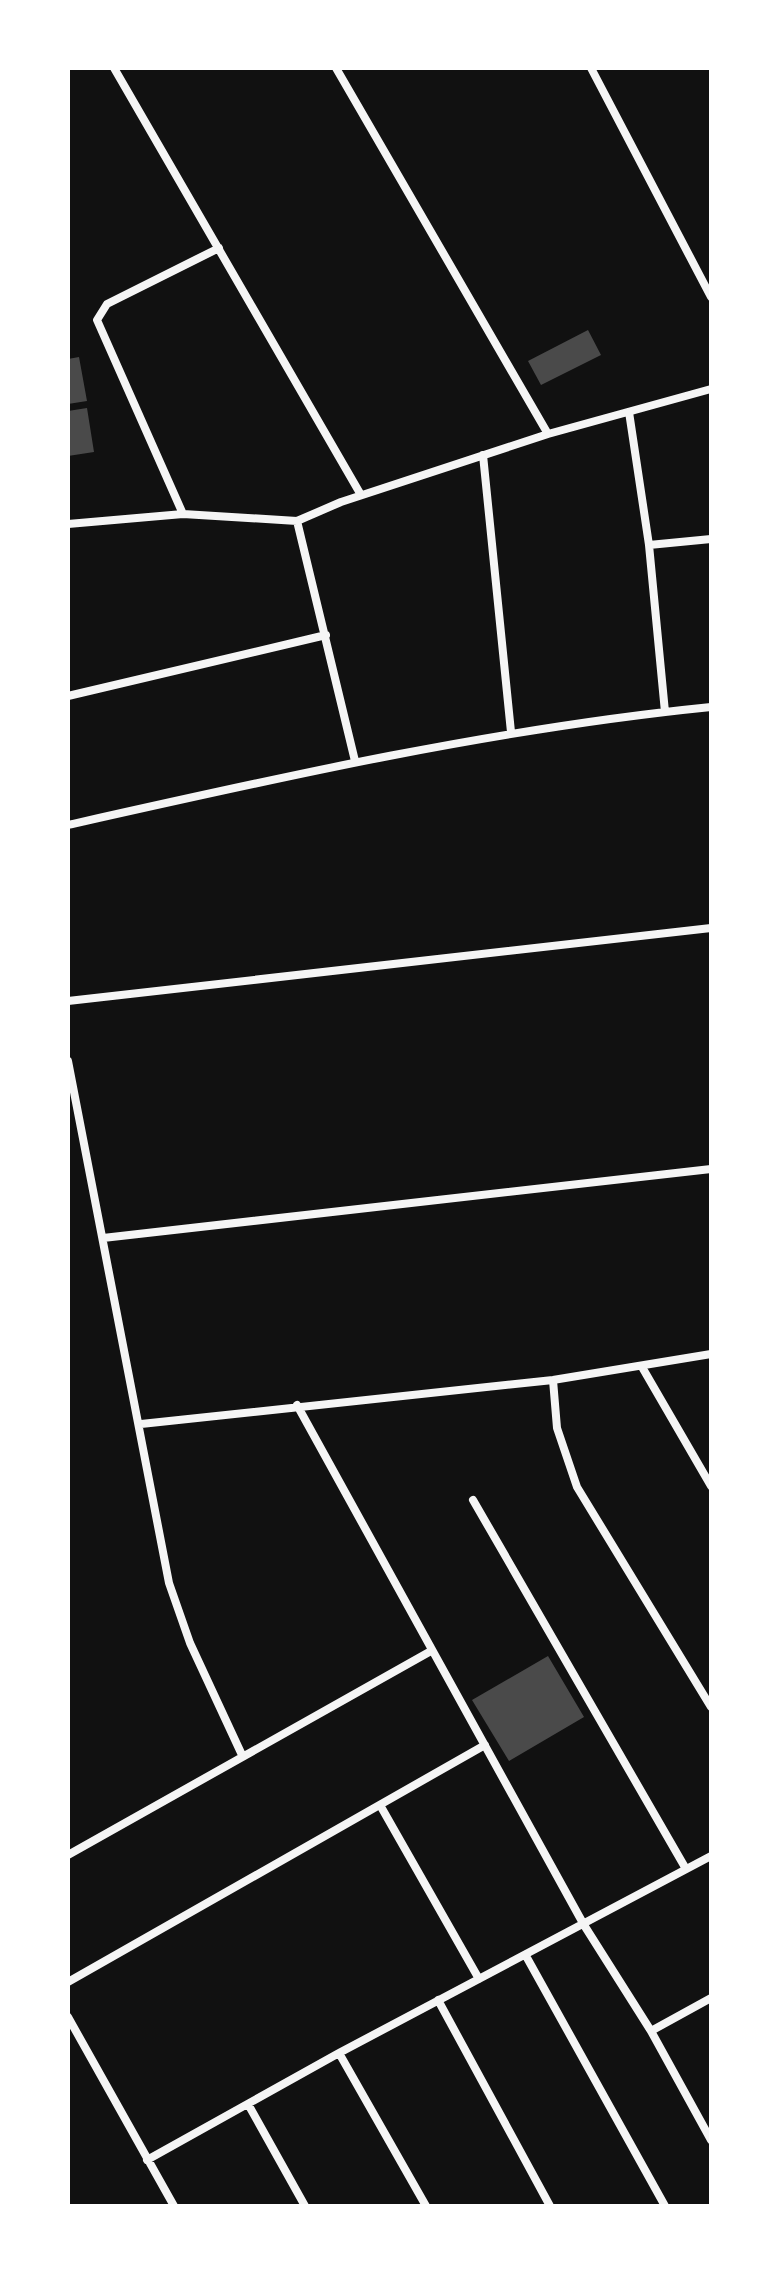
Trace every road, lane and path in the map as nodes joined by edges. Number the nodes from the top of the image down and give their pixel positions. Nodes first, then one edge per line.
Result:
1 (114, 68) edge
2 (336, 68) edge
3 (591, 68) edge
4 (219, 248) junction
5 (711, 297) edge
6 (711, 389) edge
7 (629, 412) junction
8 (548, 434) junction
9 (483, 455) junction
10 (361, 495) junction
11 (183, 514) junction
12 (297, 521) junction
13 (68, 524) edge
14 (711, 539) edge
15 (649, 545) junction
16 (326, 635) junction
17 (68, 696) edge
18 (711, 707) edge
19 (665, 712) junction
20 (511, 732) junction
21 (355, 761) junction
22 (68, 825) edge
23 (711, 928) edge
24 (68, 1001) edge
25 (68, 1061) edge
26 (711, 1169) edge
27 (103, 1238) junction
28 (711, 1354) edge
29 (642, 1367) junction
30 (553, 1380) junction
31 (297, 1405) junction
32 (141, 1424) junction
33 (711, 1486) edge
34 (473, 1500) dead end
35 (431, 1651) junction
36 (711, 1707) edge
37 (485, 1745) junction
38 (242, 1755) junction
39 (380, 1805) junction
40 (68, 1855) edge
41 (711, 1856) edge
42 (686, 1869) junction
43 (584, 1925) junction
44 (526, 1956) junction
45 (479, 1979) junction
46 (68, 1982) edge
47 (711, 1998) edge
48 (438, 2000) junction
49 (68, 2017) edge
50 (651, 2031) junction
51 (339, 2053) junction
52 (248, 2104) junction
53 (711, 2119) edge
54 (702, 2124) junction
55 (711, 2140) edge
56 (147, 2160) junction
57 (174, 2206) edge
58 (305, 2206) edge
59 (426, 2206) edge
60 (550, 2206) edge
61 (665, 2206) edge

1 - 4 street
2 - 8 street
3 - 5 street
4 - 10 street
4 - 11 street
6 - 7 street
7 - 8 street
7 - 15 street
8 - 9 street
9 - 10 street
9 - 20 street
10 - 12 street
11 - 12 street
11 - 13 street
12 - 16 street
14 - 15 street
15 - 19 street
16 - 17 street
16 - 21 street
18 - 19 street
19 - 20 street
20 - 21 street
21 - 22 street
23 - 24 street
25 - 27 street
26 - 27 street
27 - 32 street
28 - 29 street
29 - 30 street
29 - 33 street
30 - 31 street
30 - 36 street
31 - 32 street
31 - 35 street
32 - 38 street
34 - 42 street
35 - 37 street
35 - 38 street
37 - 39 street
37 - 43 street
38 - 40 street
39 - 45 street
39 - 46 street
41 - 42 street
42 - 43 street
43 - 44 street
43 - 50 street
44 - 45 street
44 - 61 street
45 - 48 street
47 - 50 street
48 - 51 street
48 - 60 street
49 - 56 street
50 - 54 street
51 - 52 street
51 - 59 street
52 - 56 street
52 - 58 street
53 - 54 street
54 - 55 street
56 - 57 street

